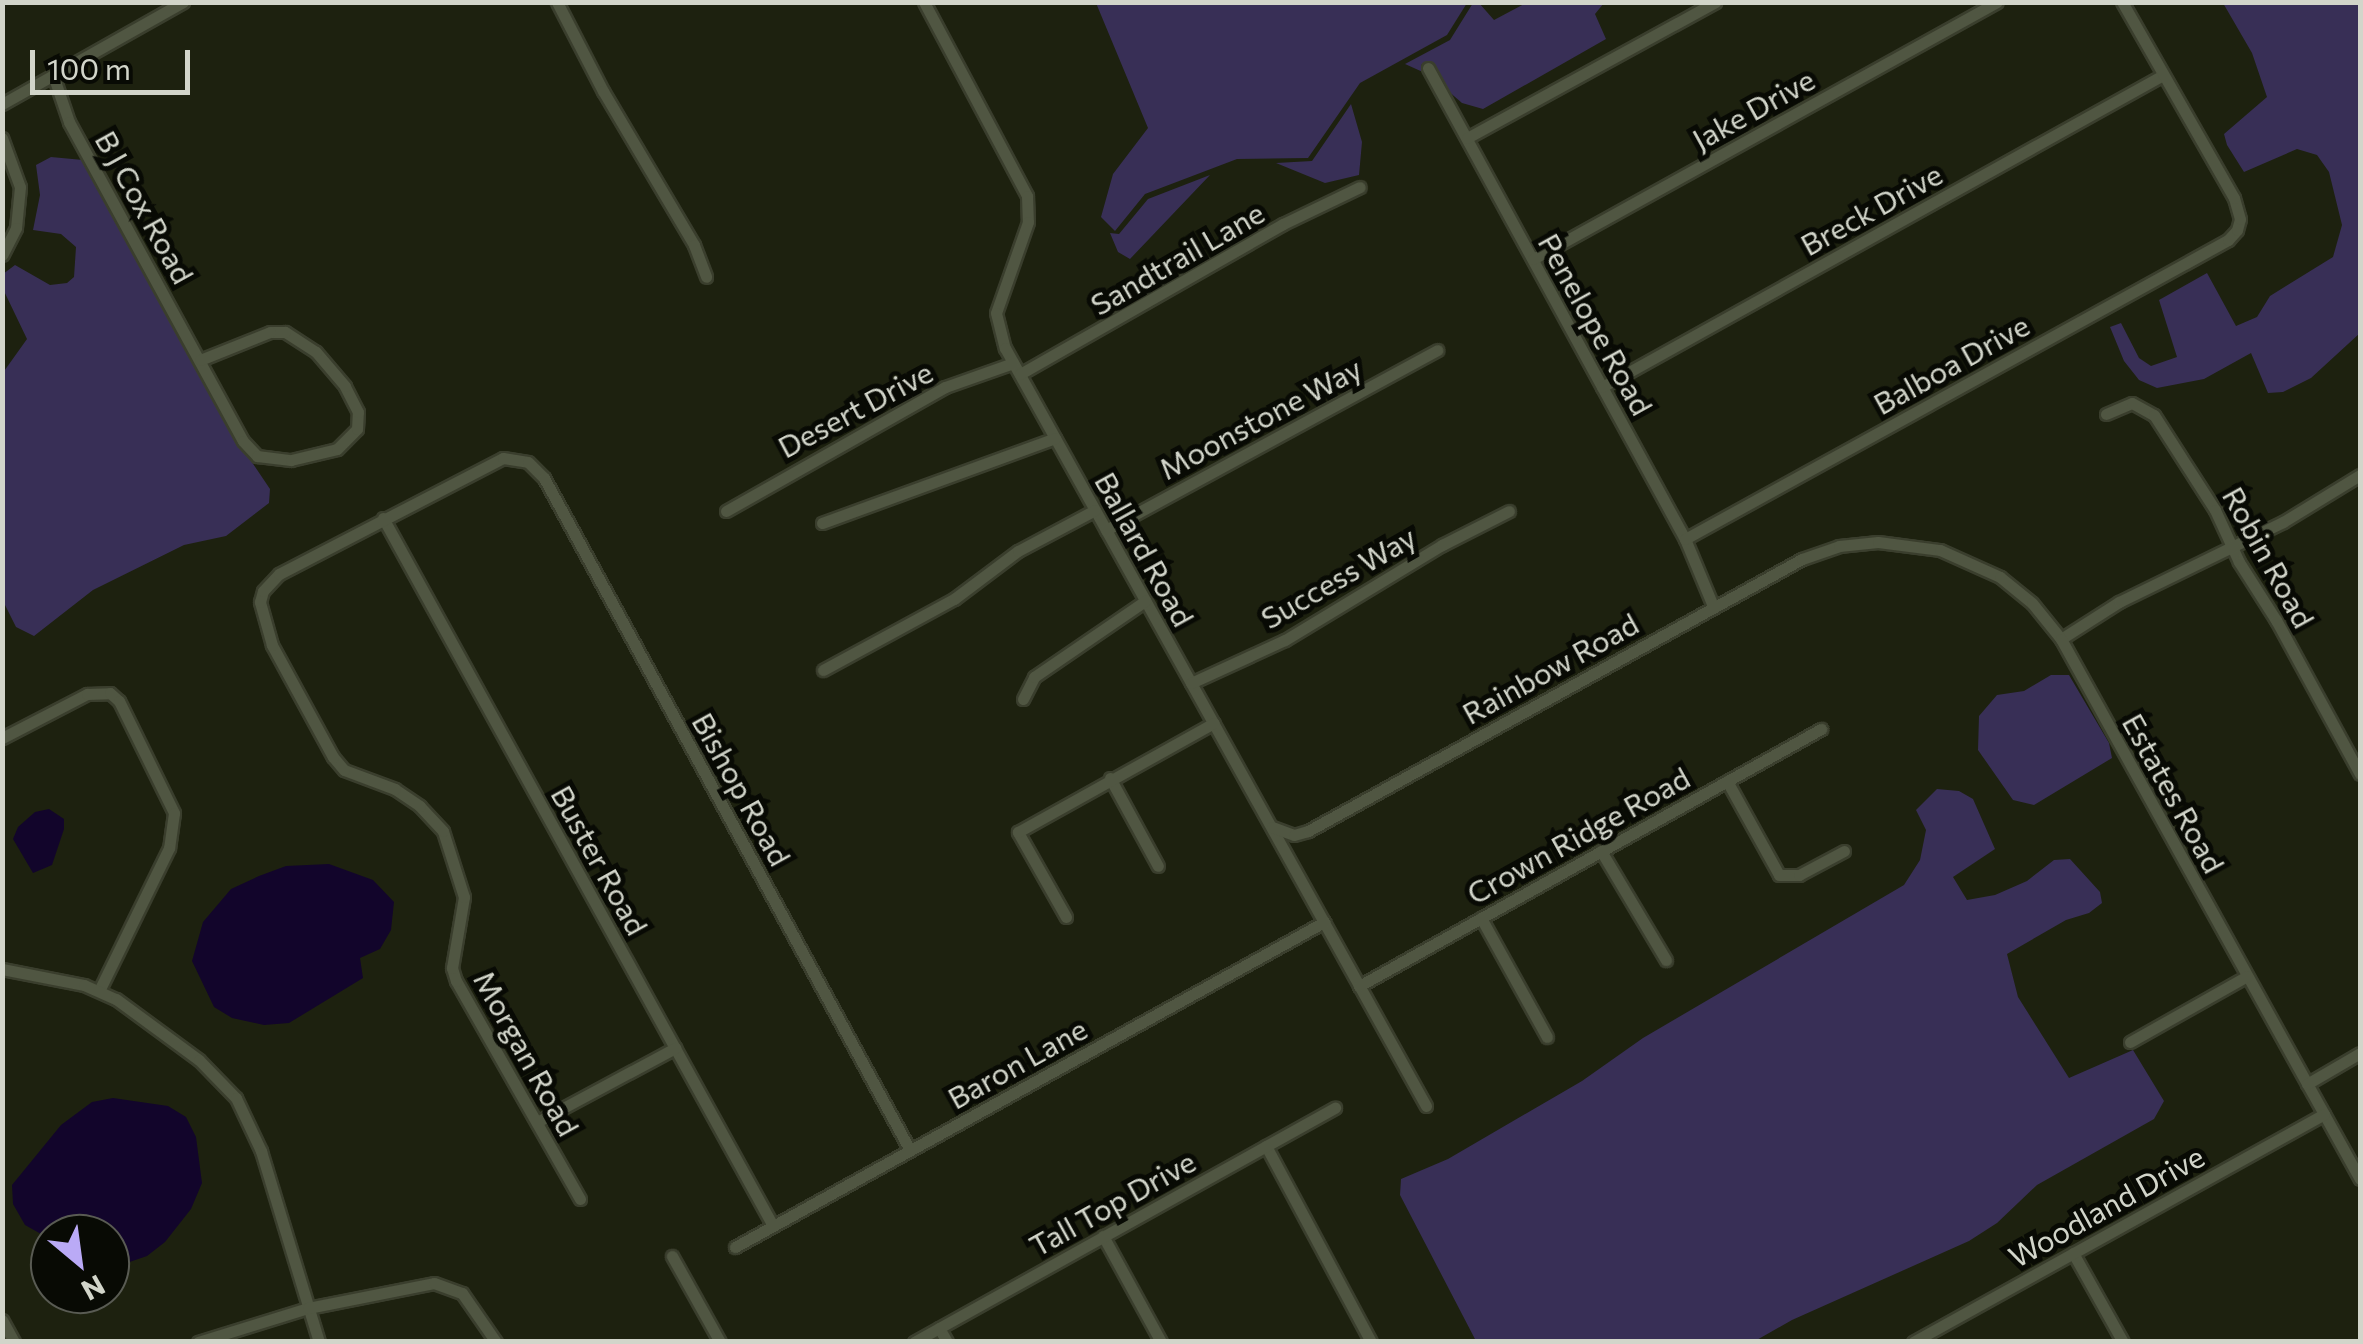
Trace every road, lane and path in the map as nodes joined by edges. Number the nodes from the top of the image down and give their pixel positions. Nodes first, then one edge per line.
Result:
1 (183, 2) edge
2 (558, 2) edge
3 (924, 2) edge
4 (1715, 2) edge
5 (1998, 2) edge
6 (2122, 2) edge
7 (1428, 68) dead end
8 (2163, 75) junction
9 (53, 76) junction
10 (2, 104) edge
11 (2, 138) edge
12 (1467, 138) junction
13 (1360, 187) dead end
14 (2, 255) edge
15 (1532, 259) junction
16 (706, 277) dead end
17 (1437, 350) dead end
18 (200, 360) junction
19 (1016, 369) junction
20 (1602, 387) junction
21 (2106, 414) dead end
22 (1054, 438) junction
23 (2360, 476) edge
24 (1095, 510) junction
25 (726, 511) dead end
26 (1509, 511) dead end
27 (383, 518) junction
28 (822, 523) dead end
29 (1106, 530) junction
30 (1685, 539) junction
31 (1856, 544) joint
32 (2233, 549) junction
33 (1145, 601) junction
34 (1713, 606) junction
35 (2061, 639) junction
36 (823, 670) dead end
37 (1191, 684) junction
38 (1023, 699) dead end
39 (1214, 724) junction
40 (1821, 728) dead end
41 (2, 738) edge
42 (2360, 774) edge
43 (1110, 778) junction
44 (1727, 781) junction
45 (1272, 827) junction
46 (1601, 851) junction
47 (1844, 851) dead end
48 (1158, 866) dead end
49 (1066, 918) dead end
50 (1481, 918) junction
51 (1324, 922) junction
52 (1666, 960) dead end
53 (2, 970) edge
54 (2247, 976) junction
55 (1359, 986) junction
56 (100, 991) junction
57 (1547, 1037) dead end
58 (2130, 1042) dead end
59 (675, 1048) junction
60 (2360, 1054) edge
61 (2307, 1084) junction
62 (1426, 1106) dead end
63 (1335, 1108) dead end
64 (2324, 1114) junction
65 (537, 1122) junction
66 (1266, 1146) junction
67 (910, 1150) junction
68 (2360, 1179) edge
69 (580, 1199) dead end
70 (773, 1226) junction
71 (1103, 1236) junction
72 (735, 1247) dead end
73 (2074, 1253) junction
74 (672, 1256) dead end
75 (308, 1308) junction
76 (2, 1320) edge
77 (939, 1328) junction
78 (1934, 1336) edge
79 (14, 1342) edge
80 (198, 1342) edge
81 (318, 1342) edge
82 (496, 1342) edge
83 (720, 1342) edge
84 (914, 1342) edge
85 (947, 1342) edge
86 (1161, 1342) edge
87 (1372, 1342) edge
88 (1913, 1342) edge
89 (2123, 1342) edge

1 - 9 street
2 - 16 street
3 - 19 street, Ballard Road
4 - 12 street
5 - 15 street, Jake Drive
6 - 8 street
7 - 12 street, Penelope Road
8 - 20 street, Breck Drive
8 - 30 street, Balboa Drive
9 - 10 street
9 - 18 street, B J Cox Road
11 - 14 street
12 - 15 street, Penelope Road
13 - 19 street, Sandtrail Lane
15 - 20 street, Penelope Road
17 - 29 street, Moonstone Way
18 - 18 street, B J Cox Road
19 - 22 street, Ballard Road
19 - 25 street, Desert Drive
20 - 30 street, Penelope Road
21 - 32 street, Robin Road
22 - 24 street, Ballard Road
22 - 28 street
23 - 32 street
24 - 29 street, Ballard Road
24 - 36 street
26 - 37 street, Success Way
27 - 59 street, Buster Road
27 - 65 street, Morgan Road
27 - 67 street, Bishop Road
29 - 33 street, Ballard Road
30 - 34 street, Penelope Road
31 - 34 street, Rainbow Road
31 - 35 street, Estates Road
32 - 35 street
32 - 42 street, Robin Road
33 - 37 street, Ballard Road
33 - 38 street
34 - 45 street, Rainbow Road
35 - 54 street, Estates Road
37 - 39 street, Ballard Road
39 - 43 street
39 - 45 street, Ballard Road
40 - 44 street, Crown Ridge Road
41 - 56 street
43 - 48 street
43 - 49 street
44 - 46 street, Crown Ridge Road
44 - 47 street
45 - 51 street, Ballard Road
46 - 50 street, Crown Ridge Road
46 - 52 street
50 - 55 street, Crown Ridge Road
50 - 57 street
51 - 55 street, Ballard Road
51 - 67 street, Baron Lane
53 - 56 street
54 - 58 street
54 - 61 street, Estates Road
55 - 62 street, Ballard Road
56 - 75 street
59 - 65 street
59 - 70 street, Buster Road
60 - 61 street
61 - 64 street, Estates Road
63 - 66 street, Tall Top Drive
64 - 68 street, Estates Road
64 - 73 street, Woodland Drive
65 - 69 street, Morgan Road
66 - 71 street, Tall Top Drive
66 - 87 street
67 - 70 street, Baron Lane
70 - 72 street, Baron Lane
71 - 77 street, Tall Top Drive
71 - 86 street
73 - 78 street, Woodland Drive
73 - 89 street
74 - 83 street
75 - 80 street
75 - 81 street
75 - 82 street
76 - 79 street
77 - 84 street, Tall Top Drive
77 - 85 street
78 - 88 street, Woodland Drive

